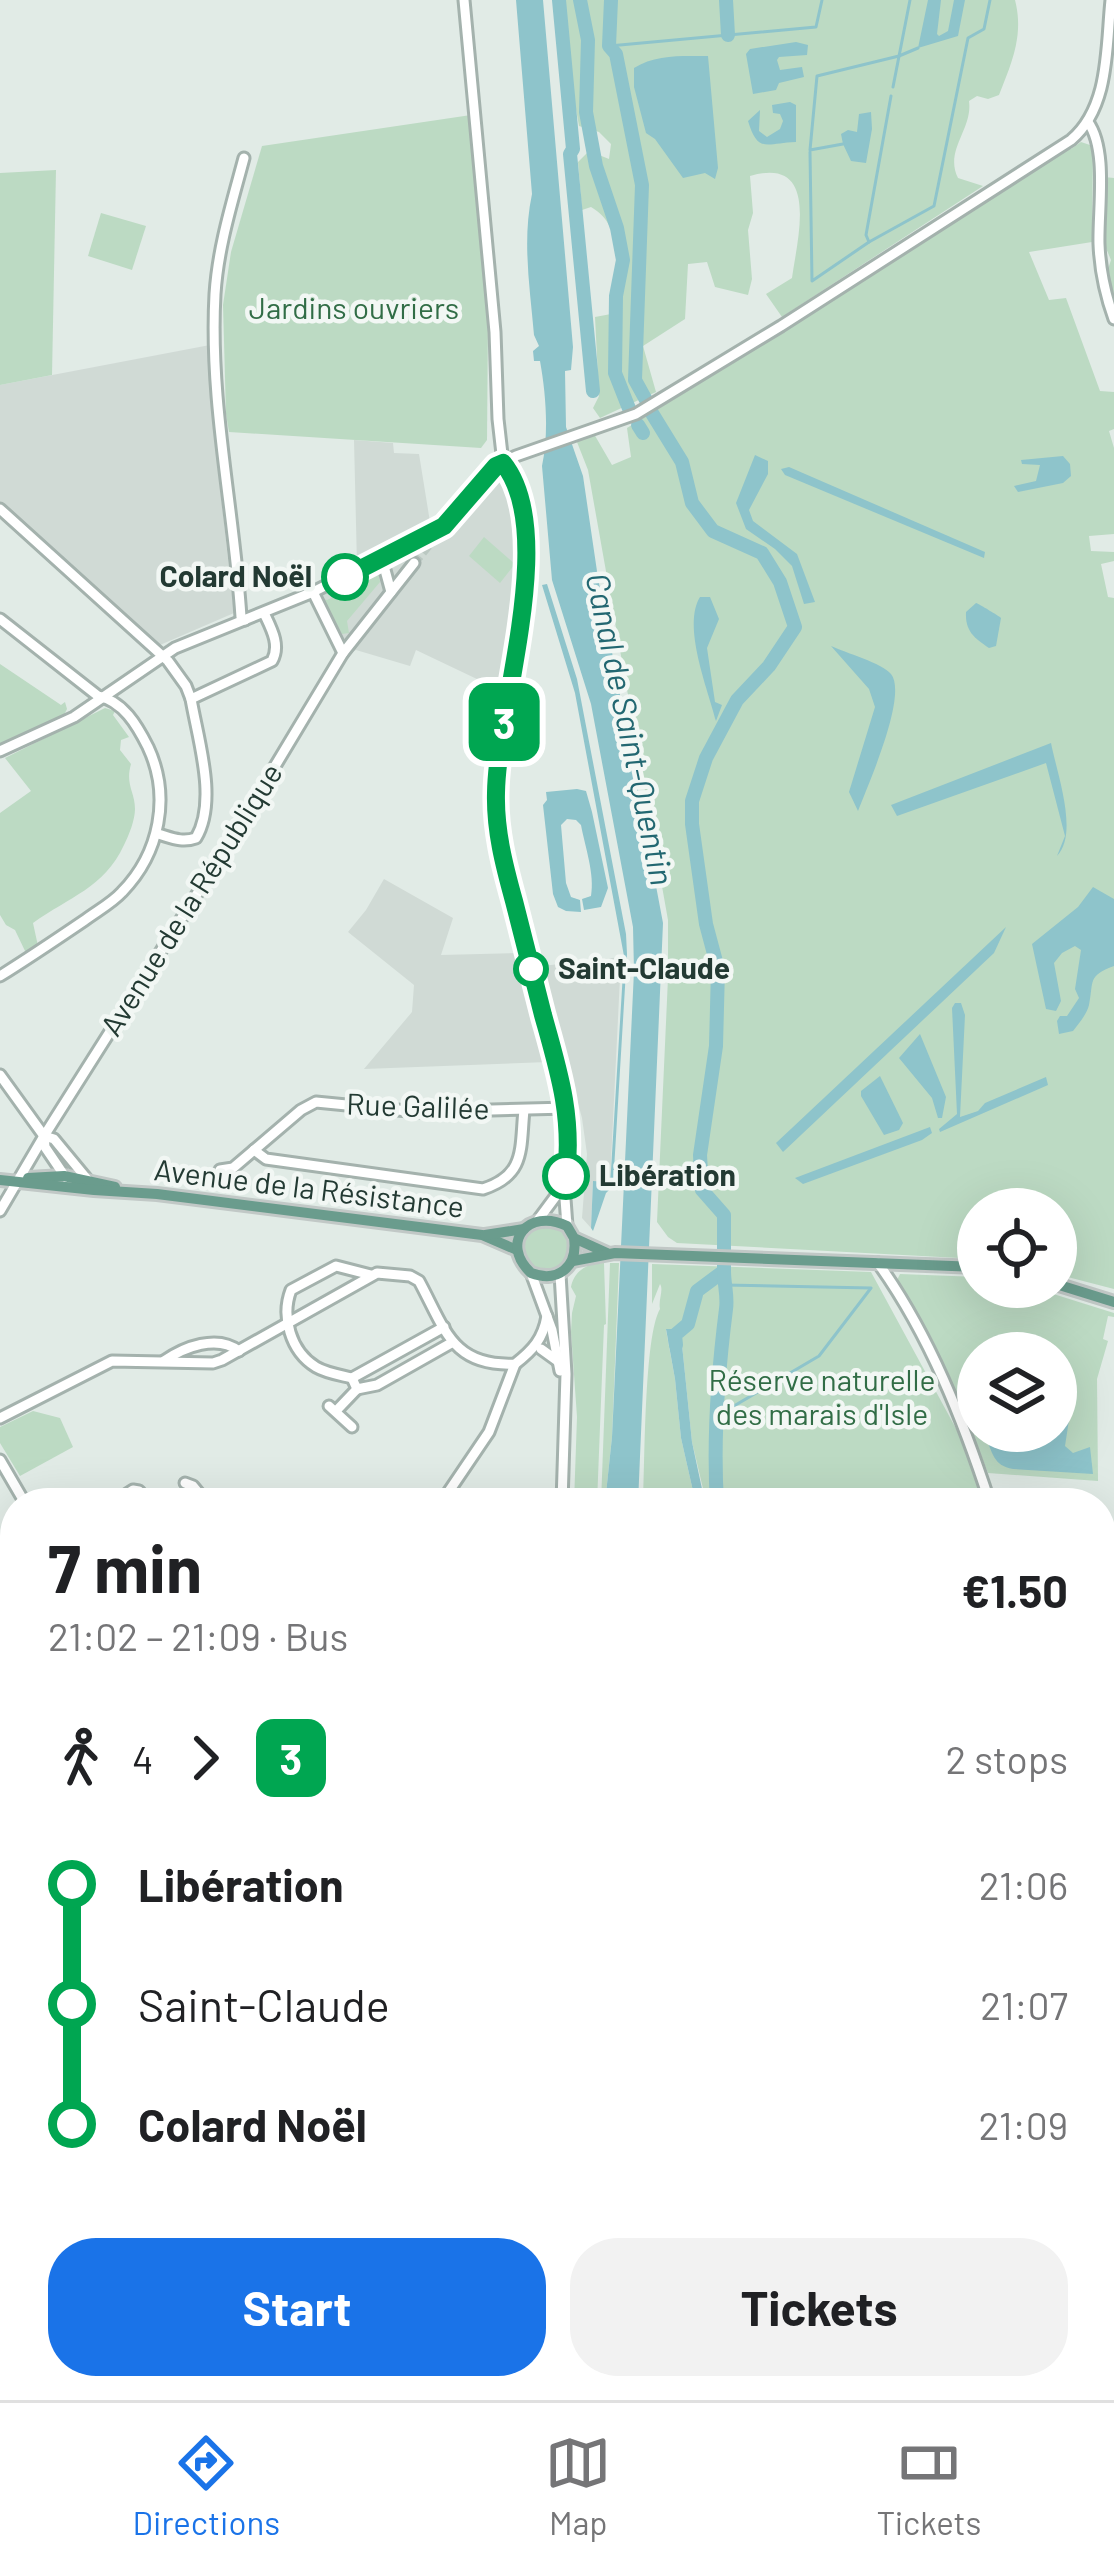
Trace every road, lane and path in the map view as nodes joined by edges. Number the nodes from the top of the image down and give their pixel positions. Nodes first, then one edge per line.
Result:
1 (464, 0) edge
2 (1111, 0) edge
3 (1091, 127) junction
4 (244, 158) dead end
5 (1114, 319) edge
6 (503, 463) junction
7 (0, 509) edge
8 (430, 537) tunnel mouth
9 (404, 546) tunnel mouth
10 (382, 559) junction
11 (414, 563) tunnel mouth
12 (313, 592) junction
13 (391, 592) junction
14 (264, 613) junction
15 (0, 619) edge
16 (245, 620) junction
17 (344, 653) junction
18 (161, 655) junction
19 (104, 697) junction
20 (191, 699) junction
21 (0, 751) edge
22 (158, 834) junction
23 (0, 976) edge
24 (0, 1075) edge
25 (568, 1108) junction
26 (524, 1110) junction
27 (44, 1136) junction
28 (254, 1150) junction
29 (220, 1170) dead end
30 (64, 1176) junction
31 (87, 1179) junction
32 (0, 1180) edge
33 (19, 1180) junction
34 (564, 1185) junction
35 (72, 1188) junction
36 (130, 1191) junction
37 (0, 1211) edge
38 (538, 1220) junction
39 (567, 1226) junction
40 (524, 1229) junction
41 (482, 1235) junction
42 (574, 1238) junction
43 (517, 1250) junction
44 (611, 1253) junction
45 (573, 1261) junction
46 (878, 1263) junction
47 (957, 1266) edge
48 (531, 1273) junction
49 (560, 1274) junction
50 (371, 1275) junction
51 (1077, 1291) edge
52 (1114, 1302) edge
53 (547, 1316) junction
54 (562, 1323) junction
55 (288, 1324) junction
56 (444, 1327) junction
57 (555, 1341) junction
58 (453, 1342) junction
59 (541, 1348) junction
60 (239, 1351) junction
61 (529, 1353) junction
62 (164, 1361) junction
63 (559, 1361) junction
64 (515, 1364) junction
65 (355, 1384) junction
66 (564, 1393) junction
67 (0, 1418) edge
68 (352, 1427) dead end
69 (0, 1460) edge
70 (185, 1483) dead end
71 (16, 1488) edge
72 (195, 1488) edge
73 (451, 1488) edge
74 (562, 1488) edge
75 (985, 1488) edge

1 - 6 street
2 - 3 street
3 - 5 street
3 - 6 street
4 - 16 street
6 - 8 street
6 - 25 street
7 - 18 street
9 - 10 street
10 - 12 street
10 - 13 street
11 - 13 street, Avenue de la République
12 - 14 street
12 - 17 street
13 - 17 street, Avenue de la République
14 - 16 street
14 - 20 street
15 - 19 street
16 - 18 street
17 - 27 street, Avenue de la République
18 - 19 street
18 - 20 street
19 - 21 street
19 - 22 street
20 - 22 street
22 - 23 street
24 - 27 street
25 - 26 street, Rue Galilée
25 - 34 street
26 - 28 street, Rue Galilée
26 - 28 street
27 - 30 street
27 - 31 street
27 - 33 street, Avenue de la République
28 - 29 street, Rue Galilée
30 - 31 main road, Avenue de la Résistance
30 - 33 main road, Avenue de la Résistance
30 - 35 street
31 - 36 main road, Avenue de la Résistance
32 - 33 main road
33 - 35 main road, Avenue de la Résistance
33 - 37 street, Avenue de la République
34 - 38 street
34 - 39 street
35 - 36 main road, Avenue de la Résistance
36 - 41 main road, Avenue de la Résistance
38 - 39 main road
38 - 40 main road
39 - 42 main road
40 - 41 main road
40 - 43 main road
41 - 43 main road
42 - 44 main road
42 - 45 main road
43 - 48 main road
44 - 45 main road
44 - 46 main road
45 - 49 main road
46 - 47 main road
46 - 75 street
48 - 49 main road
48 - 53 street
49 - 54 street
50 - 55 street
50 - 55 street
50 - 56 street
51 - 52 main road
53 - 57 street
53 - 61 street
54 - 57 street
54 - 66 street
55 - 60 street
55 - 65 street
56 - 58 street
56 - 65 street
57 - 59 street
57 - 63 street
58 - 64 street
58 - 65 street
59 - 61 street
59 - 63 street
60 - 62 street
60 - 62 street
61 - 64 street
62 - 67 street
63 - 66 street
64 - 73 street
65 - 68 street
66 - 74 street
69 - 71 street
70 - 72 street

